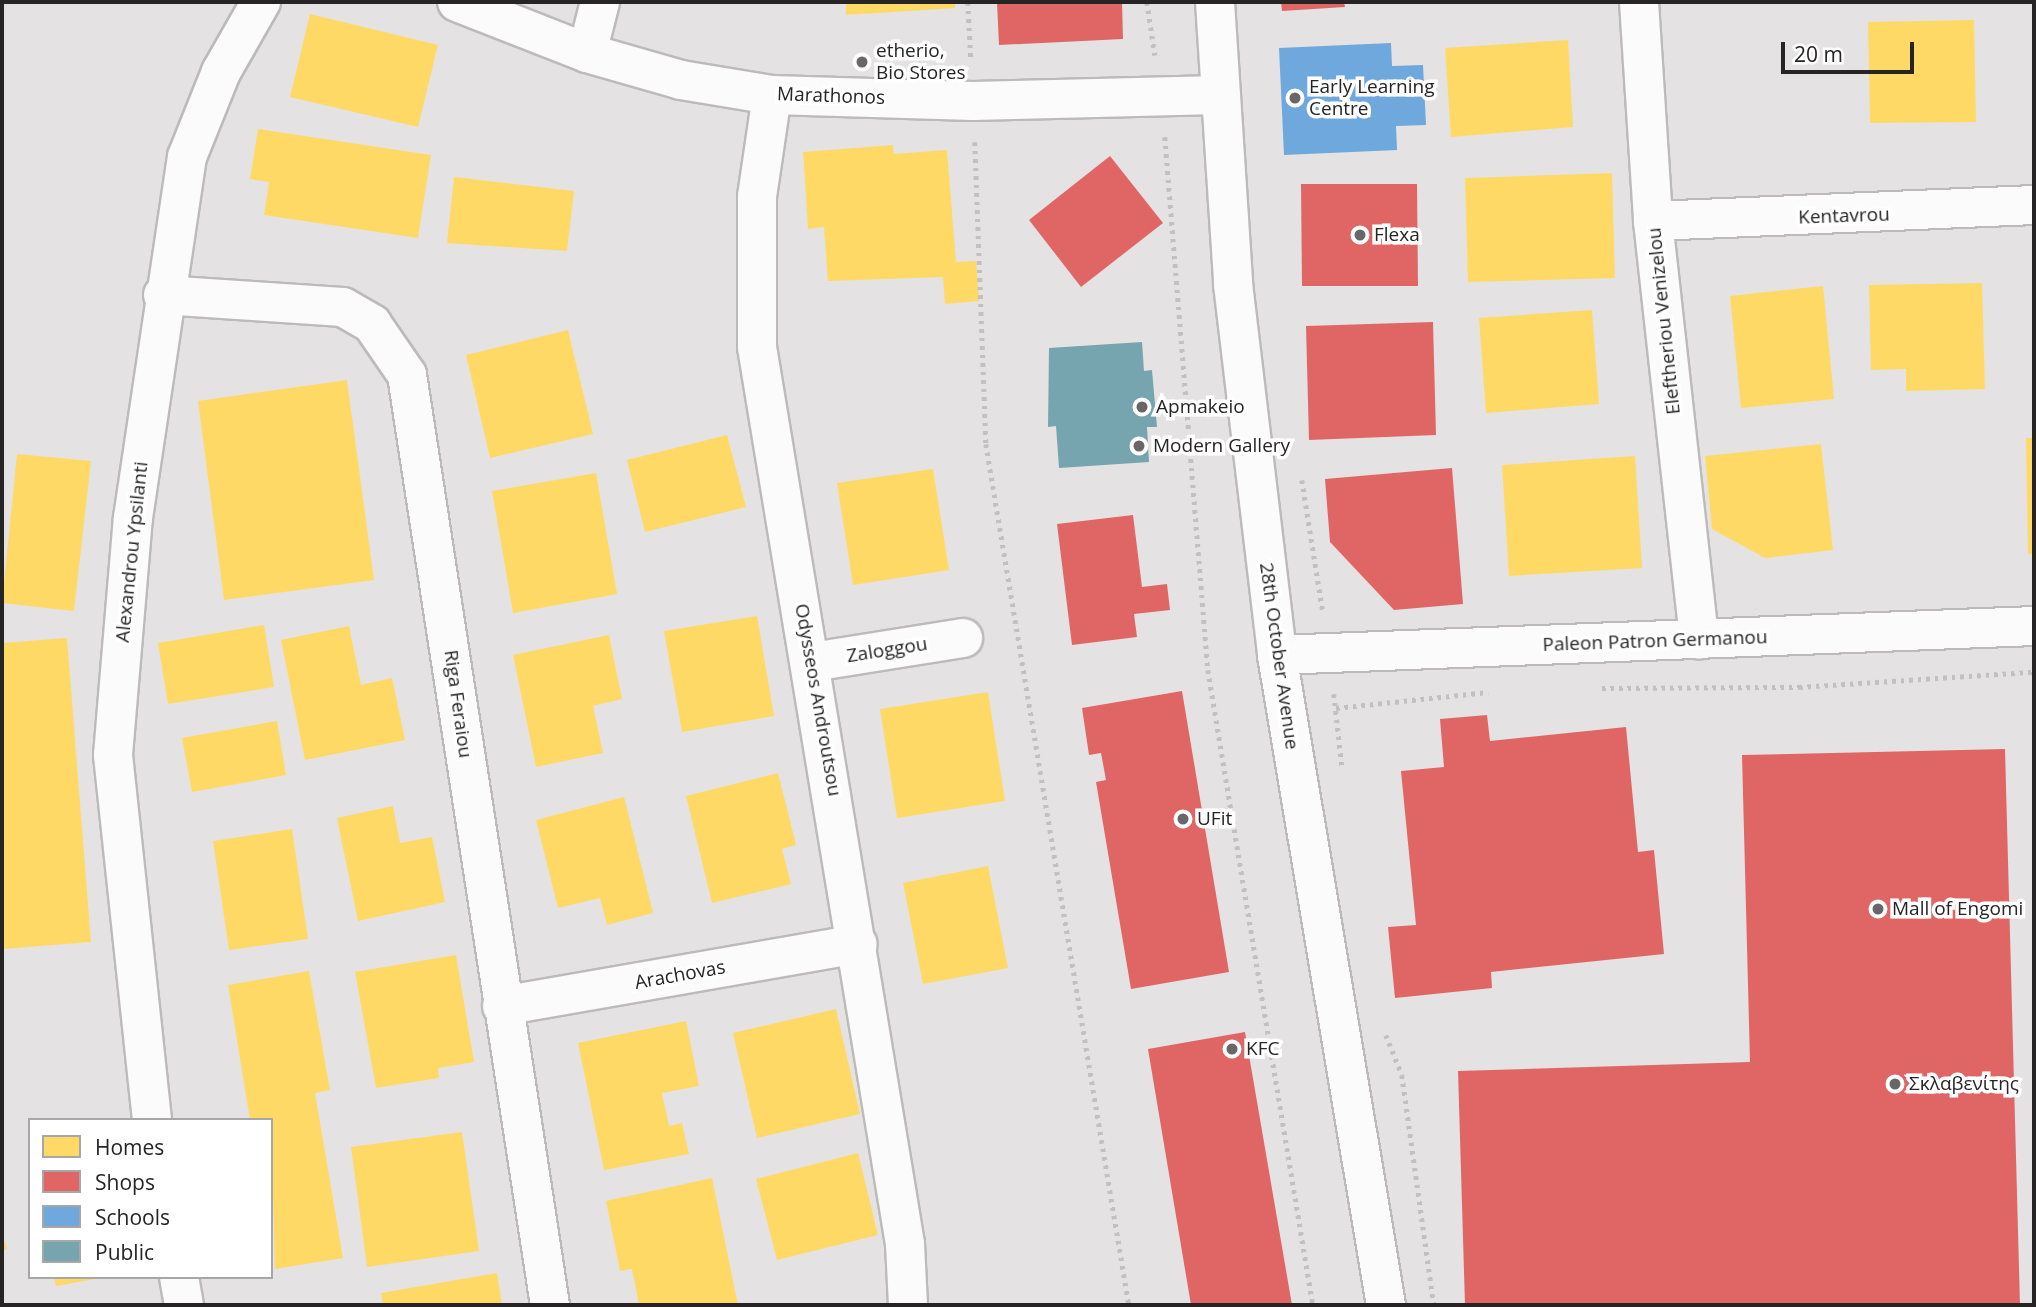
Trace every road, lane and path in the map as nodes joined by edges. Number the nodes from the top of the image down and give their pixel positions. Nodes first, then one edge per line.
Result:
1 (261, 2) edge
2 (457, 2) edge
3 (600, 2) edge
4 (968, 2) edge
5 (1147, 2) edge
6 (1215, 2) edge
7 (1639, 2) edge
8 (586, 53) junction
9 (772, 95) junction
10 (1219, 95) junction
11 (1161, 97) junction
12 (974, 101) junction
13 (2034, 205) edge
14 (1653, 221) junction
15 (163, 295) junction
16 (2034, 626) edge
17 (963, 638) dead end
18 (1699, 639) junction
19 (1277, 655) junction
20 (812, 663) junction
21 (2034, 672) edge
22 (1593, 688) dead end
23 (1497, 691) dead end
24 (1336, 708) dead end
25 (858, 944) junction
26 (502, 1006) junction
27 (152, 1118) edge
28 (179, 1279) edge
29 (184, 1305) edge
30 (550, 1305) edge
31 (908, 1305) edge
32 (1129, 1305) edge
33 (1313, 1305) edge
34 (1386, 1305) edge

1 - 15 street, Alexandrou Ypsilanti
2 - 8 street, Marathonos
3 - 8 street
4 - 12 path
5 - 11 path
6 - 10 street, 28th October Avenue
7 - 14 street, Eleftheriou Venizelou
8 - 9 street, Marathonos
9 - 12 street, Marathonos
9 - 20 street, Odysseos Androutsou
10 - 11 street, Marathonos
10 - 19 street, 28th October Avenue
11 - 12 street, Marathonos
11 - 33 path
12 - 32 path
13 - 14 street, Kentavrou
14 - 18 street, Eleftheriou Venizelou
15 - 26 street, Riga Feraiou
15 - 27 street, Alexandrou Ypsilanti
16 - 18 street, Paleon Patron Germanou
17 - 20 street, Zaloggou
18 - 19 street, Paleon Patron Germanou
19 - 34 street, 28th October Avenue
20 - 25 street, Odysseos Androutsou
21 - 22 path
23 - 24 path
25 - 26 street, Arachovas
25 - 31 street, Odysseos Androutsou
26 - 30 street, Riga Feraiou
28 - 29 street

